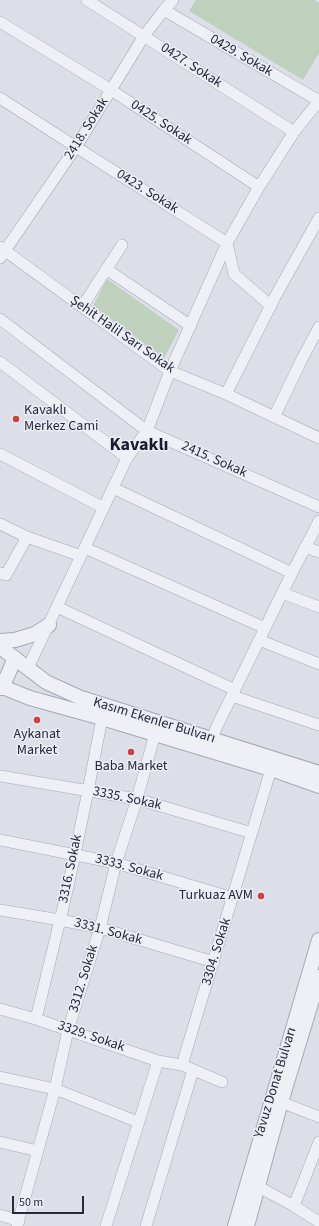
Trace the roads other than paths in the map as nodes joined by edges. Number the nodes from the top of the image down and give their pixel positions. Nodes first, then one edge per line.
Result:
1 (87, 0) edge
2 (173, 0) edge
3 (164, 10) junction
4 (0, 22) edge
5 (144, 36) junction
6 (111, 90) junction
7 (0, 98) edge
8 (319, 101) edge
9 (294, 132) junction
10 (76, 147) junction
11 (259, 187) junction
12 (319, 218) edge
13 (227, 243) junction
14 (122, 245) dead end
15 (2, 252) edge
16 (106, 269) junction
17 (271, 306) junction
18 (82, 307) junction
19 (0, 318) edge
20 (191, 326) junction
21 (319, 327) edge
22 (0, 362) edge
23 (170, 371) junction
24 (226, 394) junction
25 (274, 416) junction
26 (147, 431) junction
27 (319, 438) edge
28 (0, 454) edge
29 (127, 458) junction
30 (113, 488) junction
31 (319, 506) edge
32 (104, 508) junction
33 (319, 521) edge
34 (0, 524) edge
35 (27, 537) junction
36 (305, 547) junction
37 (83, 552) junction
38 (319, 552) edge
39 (0, 573) edge
40 (292, 573) junction
41 (282, 593) junction
42 (57, 607) junction
43 (319, 607) edge
44 (48, 624) junction
45 (265, 628) junction
46 (259, 640) junction
47 (0, 641) edge
48 (0, 647) edge
49 (15, 658) junction
50 (319, 664) edge
51 (28, 668) junction
52 (1, 687) edge
53 (234, 693) junction
54 (102, 718) junction
55 (319, 725) edge
56 (155, 734) junction
57 (212, 739) junction
58 (271, 769) junction
59 (319, 773) edge
60 (0, 776) edge
61 (319, 786) edge
62 (88, 791) junction
63 (137, 799) junction
64 (252, 833) junction
65 (0, 840) edge
66 (75, 854) junction
67 (116, 863) junction
68 (233, 898) junction
69 (0, 910) edge
70 (60, 920) junction
71 (100, 928) junction
72 (319, 940) edge
73 (214, 962) junction
74 (319, 977) edge
75 (0, 1009) edge
76 (36, 1019) junction
77 (68, 1030) junction
78 (158, 1061) junction
79 (182, 1065) junction
80 (193, 1070) junction
81 (0, 1077) edge
82 (222, 1082) dead end
83 (55, 1089) junction
84 (281, 1102) junction
85 (319, 1117) edge
86 (138, 1122) junction
87 (0, 1142) edge
88 (319, 1142) edge
89 (38, 1152) junction
90 (257, 1186) junction
91 (294, 1206) junction
92 (0, 1215) edge
93 (319, 1222) edge
94 (18, 1224) edge
95 (106, 1226) edge
96 (146, 1226) edge
97 (235, 1226) edge
98 (247, 1226) edge

1 - 5 street, 0427. Sokak
2 - 3 street, 2418. Sokak
3 - 5 street, 2418. Sokak
3 - 8 street, 0429. Sokak
4 - 6 street, 0425. Sokak
5 - 6 street, 2418. Sokak
5 - 9 street, 0427. Sokak
6 - 10 street, 2418. Sokak
6 - 11 street, 0425. Sokak
7 - 10 street, 0423. Sokak
8 - 9 street
9 - 11 street
10 - 13 street, 0423. Sokak
10 - 15 street, 2418. Sokak
11 - 13 street
12 - 17 street
13 - 17 street
13 - 20 street
14 - 16 street
15 - 18 street, Şehit Halil Sarı Sokak
16 - 18 street
16 - 20 street
17 - 24 street
18 - 23 street, Şehit Halil Sarı Sokak
19 - 26 street, 2415. Sokak
20 - 23 street
21 - 25 street
22 - 29 street
23 - 24 street, Şehit Halil Sarı Sokak
23 - 26 street
24 - 25 street, Şehit Halil Sarı Sokak
25 - 27 street, Şehit Halil Sarı Sokak
26 - 29 street
26 - 31 street, 2415. Sokak
28 - 32 street
29 - 30 street
30 - 32 street
30 - 40 street
32 - 37 street
33 - 36 street
34 - 35 street
35 - 37 street
35 - 39 street
36 - 38 street
36 - 40 street
37 - 42 street
37 - 45 street
40 - 41 street
41 - 43 street
41 - 45 street
42 - 44 street
42 - 53 street
44 - 47 street
44 - 51 street
45 - 46 street
46 - 50 street
46 - 53 street
48 - 49 street, Kasım Ekenler Bulvarı
49 - 51 street, Kasım Ekenler Bulvarı
49 - 52 street
51 - 57 street, Kasım Ekenler Bulvarı
52 - 54 street, Kasım Ekenler Bulvarı
53 - 55 street
53 - 57 street
54 - 56 street, Kasım Ekenler Bulvarı
54 - 62 street, 3316. Sokak
56 - 58 street, Kasım Ekenler Bulvarı
56 - 63 street, 3312. Sokak
57 - 59 street, Kasım Ekenler Bulvarı
58 - 61 street, Kasım Ekenler Bulvarı
58 - 64 street, 3304. Sokak
60 - 62 street, 3335. Sokak
62 - 63 street, 3335. Sokak
62 - 66 street, 3316. Sokak
63 - 64 street, 3335. Sokak
63 - 67 street, 3312. Sokak
64 - 68 street, 3304. Sokak
65 - 66 street, 3333. Sokak
66 - 67 street, 3333. Sokak
66 - 70 street, 3316. Sokak
67 - 68 street, 3333. Sokak
67 - 71 street, 3312. Sokak
68 - 73 street, 3304. Sokak
69 - 70 street, 3331. Sokak
70 - 71 street, 3331. Sokak
70 - 76 street, 3316. Sokak
71 - 73 street, 3331. Sokak
71 - 77 street, 3312. Sokak
72 - 97 street, Yavuz Donat Bulvarı
73 - 79 street, 3304. Sokak
74 - 84 street, Yavuz Donat Bulvarı
75 - 76 street, 3329. Sokak
76 - 77 street, 3329. Sokak
77 - 78 street, 3329. Sokak
77 - 83 street, 3312. Sokak
78 - 79 street, 3329. Sokak
78 - 86 street
79 - 80 street, 3329. Sokak
80 - 82 street, 3329. Sokak
80 - 96 street
81 - 83 street
83 - 86 street
83 - 89 street, 3312. Sokak
84 - 85 street
84 - 90 street, Yavuz Donat Bulvarı
86 - 95 street
87 - 89 street
88 - 91 street
89 - 94 street, 3312. Sokak
90 - 91 street
90 - 98 street, Yavuz Donat Bulvarı
91 - 93 street
92 - 94 street

